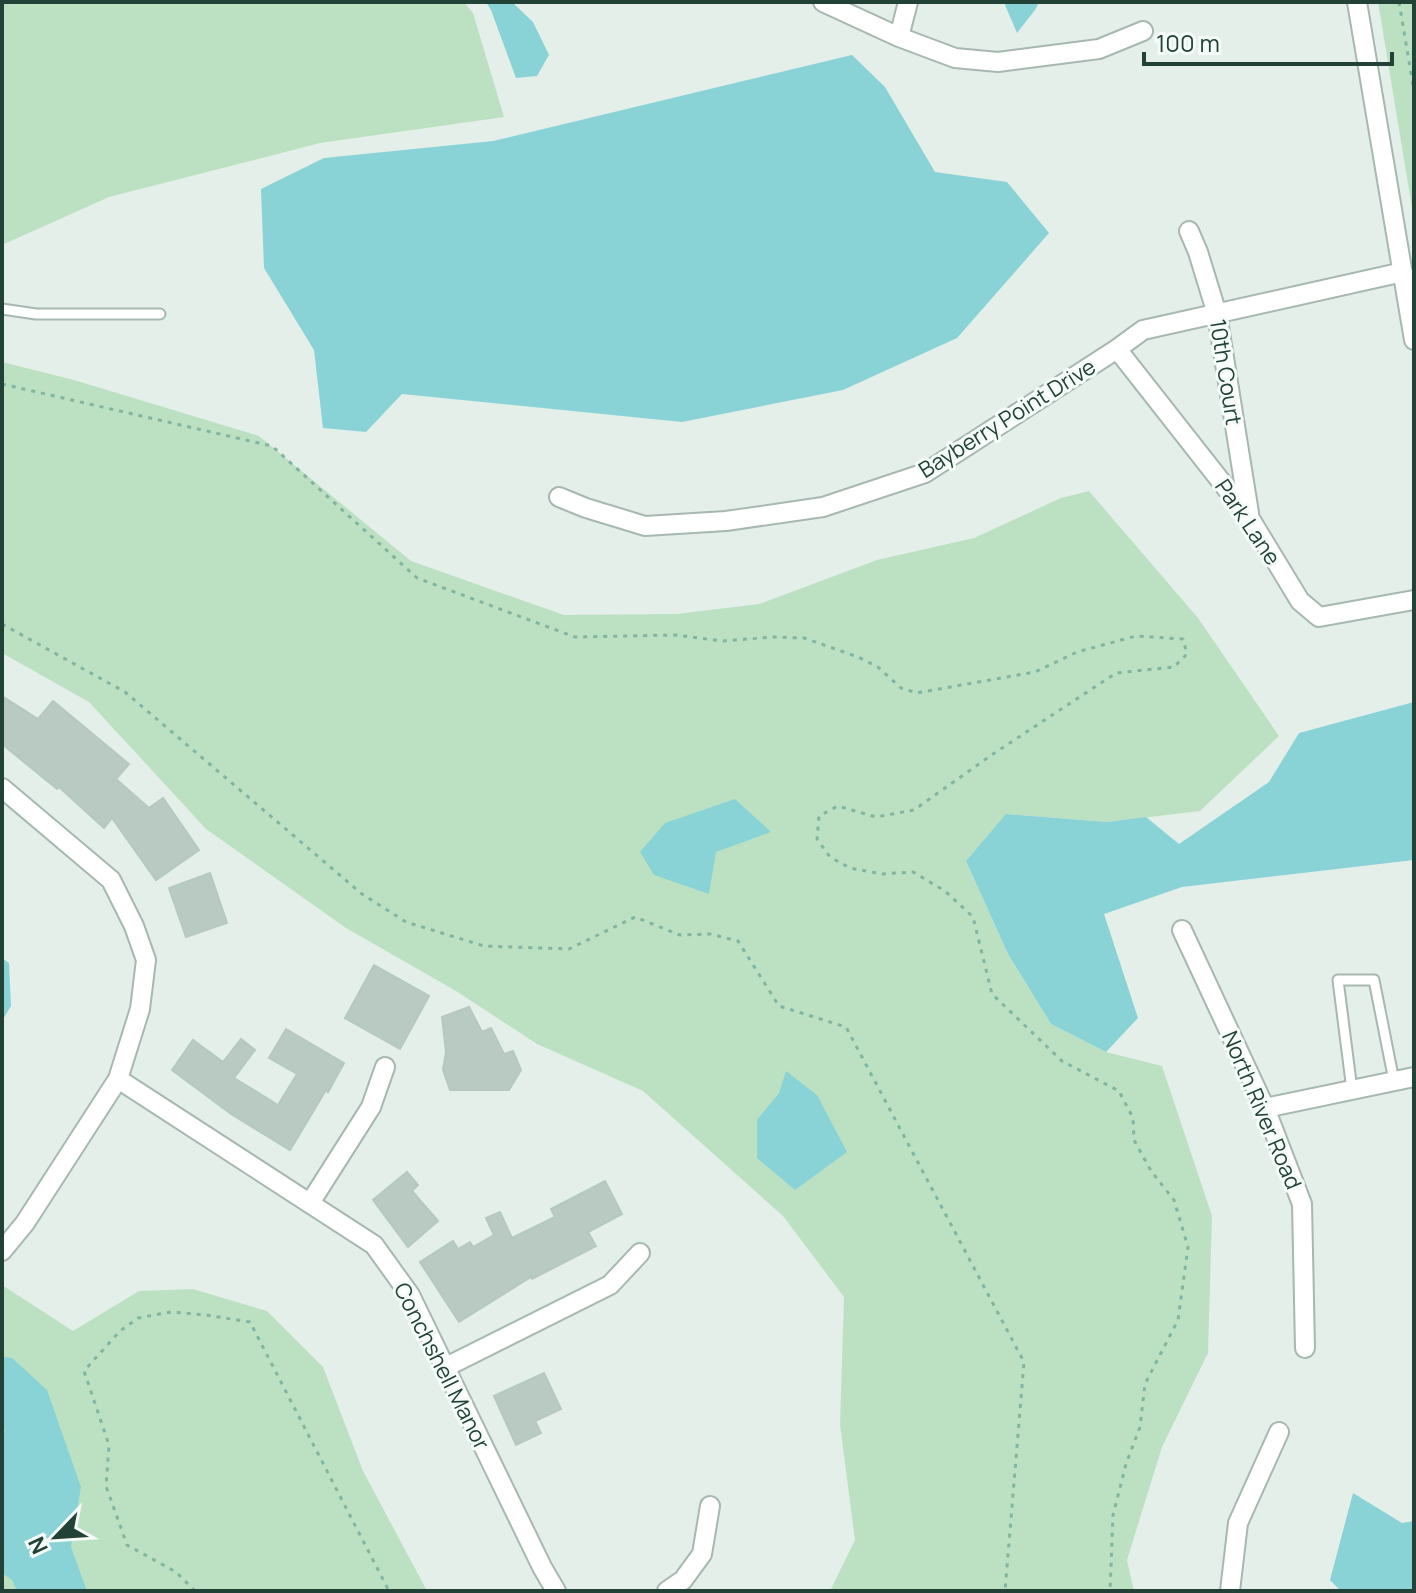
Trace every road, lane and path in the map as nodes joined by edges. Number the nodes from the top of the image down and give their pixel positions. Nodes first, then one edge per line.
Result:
1 (823, 2) edge
2 (908, 2) edge
3 (1357, 2) edge
4 (1399, 2) edge
5 (1143, 31) dead end
6 (899, 37) junction
7 (1414, 91) edge
8 (1189, 231) dead end
9 (1403, 272) junction
10 (2, 309) edge
11 (160, 314) dead end
12 (1217, 314) junction
13 (1414, 340) edge
14 (1117, 349) junction
15 (2, 384) edge
16 (559, 497) dead end
17 (1249, 517) junction
18 (1414, 600) edge
19 (2, 624) edge
20 (2, 788) edge
21 (1182, 930) dead end
22 (385, 1067) dead end
23 (1414, 1077) edge
24 (118, 1079) junction
25 (1394, 1081) junction
26 (1352, 1090) junction
27 (1265, 1108) junction
28 (310, 1203) junction
29 (2, 1251) edge
30 (640, 1253) dead end
31 (1305, 1348) dead end
32 (446, 1367) junction
33 (1279, 1432) dead end
34 (710, 1506) dead end
35 (195, 1591) edge
36 (389, 1591) edge
37 (556, 1591) edge
38 (667, 1591) edge
39 (1005, 1591) edge
40 (1110, 1591) edge
41 (1230, 1591) edge

1 - 6 street
2 - 6 street
3 - 9 street
4 - 7 path
5 - 6 street
8 - 12 street, 10th Court
9 - 12 street, Bayberry Point Drive
9 - 13 street
10 - 11 lane
12 - 14 street, Bayberry Point Drive
12 - 17 street, 10th Court
14 - 16 street, Bayberry Point Drive
14 - 17 street, Park Lane
15 - 40 path
17 - 18 street, Park Lane
19 - 39 path
20 - 24 street
21 - 27 street, North River Road
22 - 28 street
23 - 25 street
24 - 28 street, Conchshell Manor
24 - 29 street
25 - 26 street
25 - 26 lane
26 - 27 street
27 - 31 street, North River Road
28 - 32 street, Conchshell Manor
30 - 32 street
32 - 37 street, Conchshell Manor
33 - 41 street
34 - 38 street
35 - 36 path

